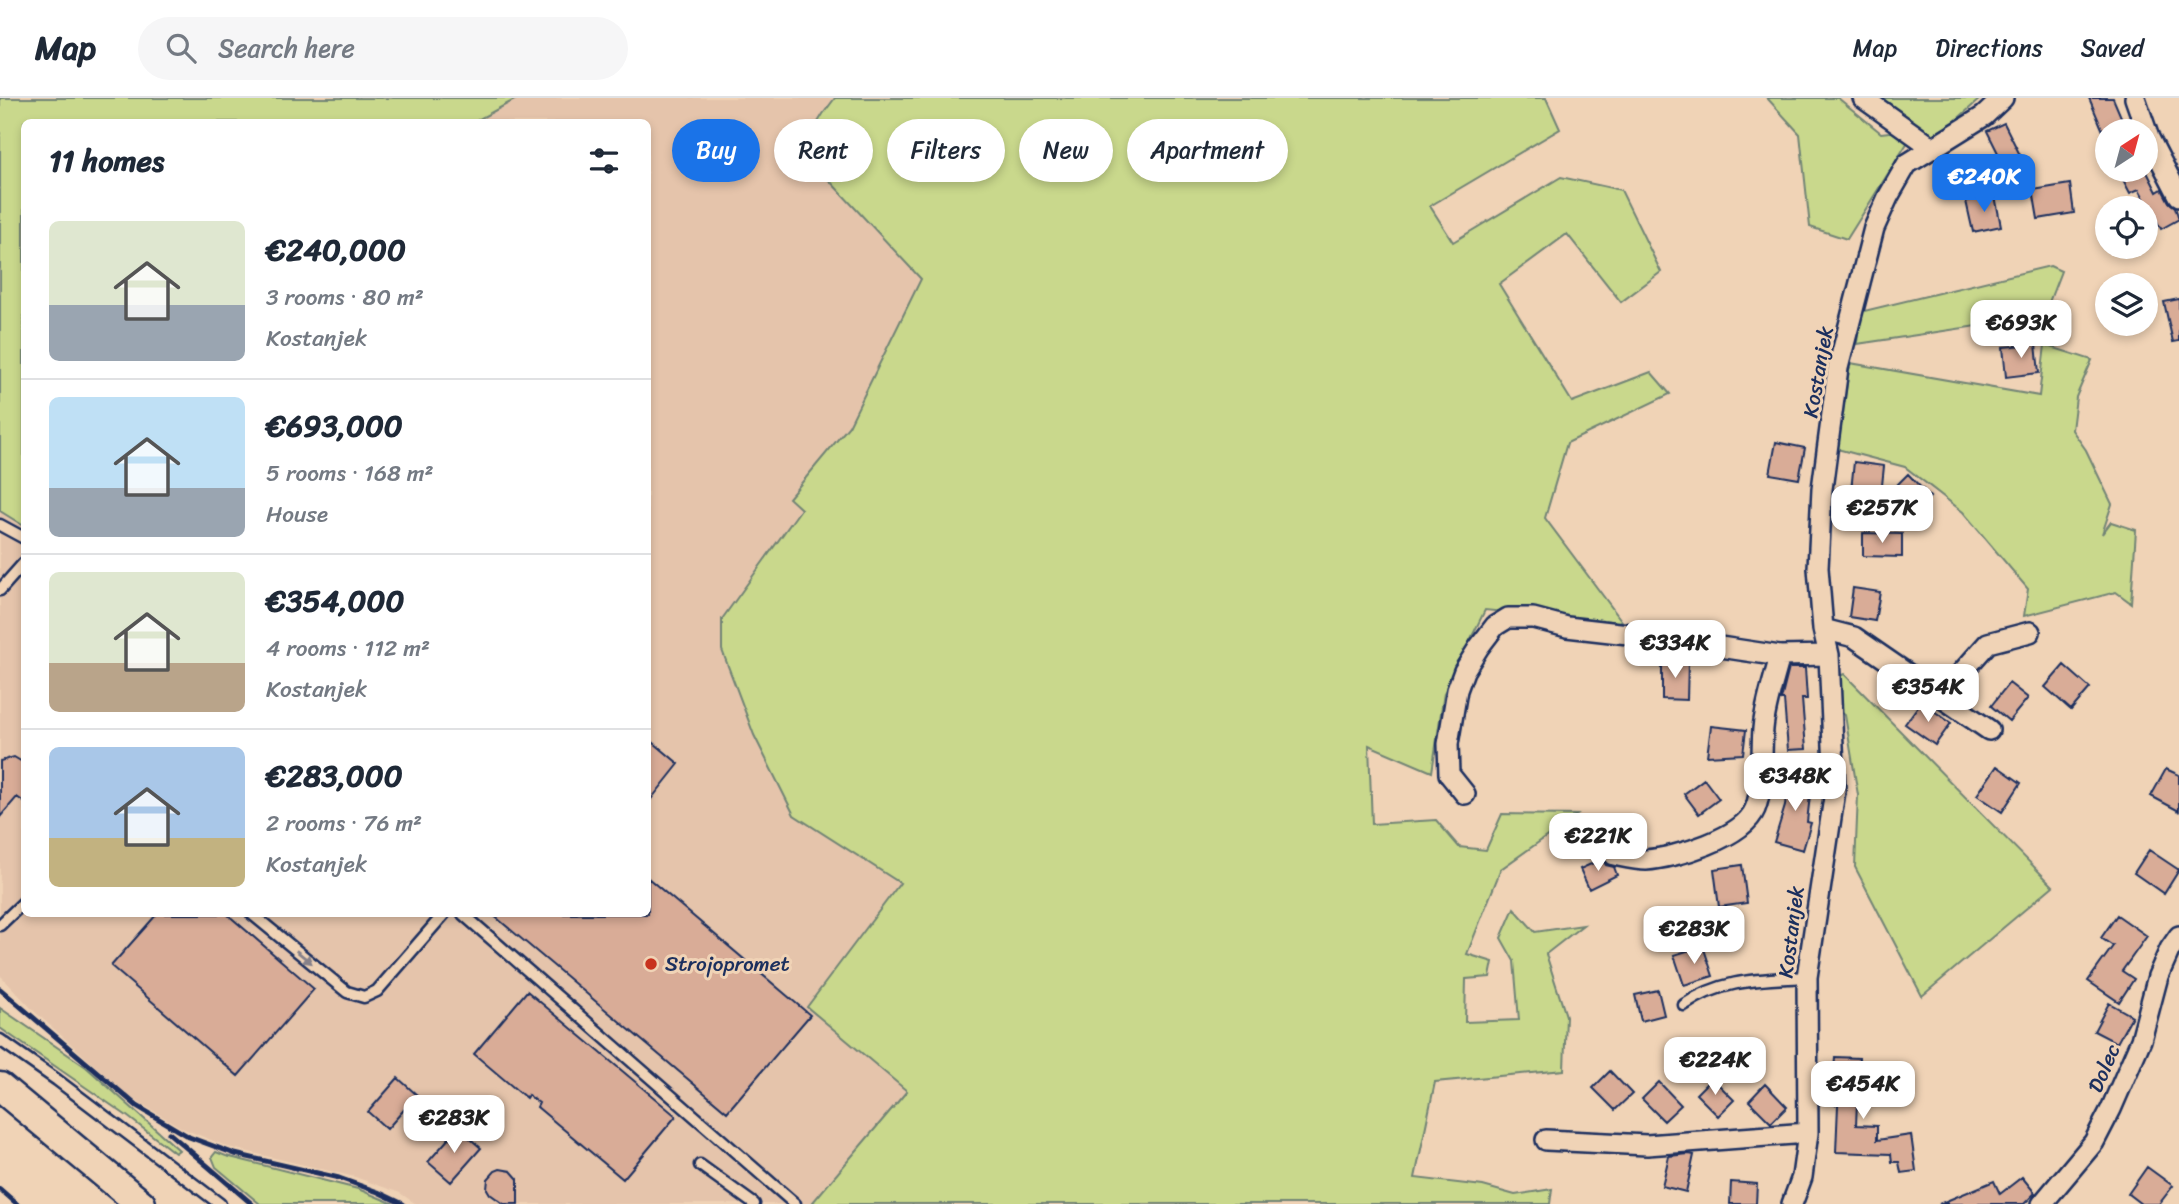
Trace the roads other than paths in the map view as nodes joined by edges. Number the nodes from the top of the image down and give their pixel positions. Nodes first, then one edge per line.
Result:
1 (1863, 98) edge
2 (2003, 98) edge
3 (2135, 98) edge
4 (1933, 148) junction
5 (2179, 196) edge
6 (0, 525) edge
7 (21, 533) edge
8 (21, 566) edge
9 (0, 590) edge
10 (1823, 629) junction
11 (2030, 632) dead end
12 (1829, 654) junction
13 (1780, 656) junction
14 (1941, 696) junction
15 (1989, 730) dead end
16 (1465, 794) dead end
17 (1614, 855) dead end
18 (21, 905) edge
19 (256, 917) edge
20 (441, 917) edge
21 (466, 917) edge
22 (0, 925) edge
23 (2179, 936) edge
24 (1807, 977) junction
25 (1684, 1005) dead end
26 (0, 1040) edge
27 (0, 1087) edge
28 (1808, 1133) junction
29 (1546, 1140) dead end
30 (700, 1165) dead end
31 (142, 1204) edge
32 (220, 1204) edge
33 (754, 1204) edge
34 (795, 1204) edge
35 (1792, 1204) edge
36 (2042, 1204) edge

1 - 4 street
2 - 4 street, Kostanjek
3 - 5 street
4 - 10 street, Kostanjek
6 - 7 lane
8 - 9 lane
10 - 12 street, Kostanjek
10 - 14 street
11 - 14 street
12 - 13 street
12 - 24 street, Kostanjek
13 - 16 street
13 - 17 street
14 - 15 street
18 - 22 lane
19 -> 20 lane
21 - 34 lane
23 - 36 street, Dolec
24 - 25 lane
24 - 28 street, Kostanjek
26 - 32 lane
27 - 31 main road
28 - 29 street
28 - 35 street, Kostanjek
30 - 33 lane

